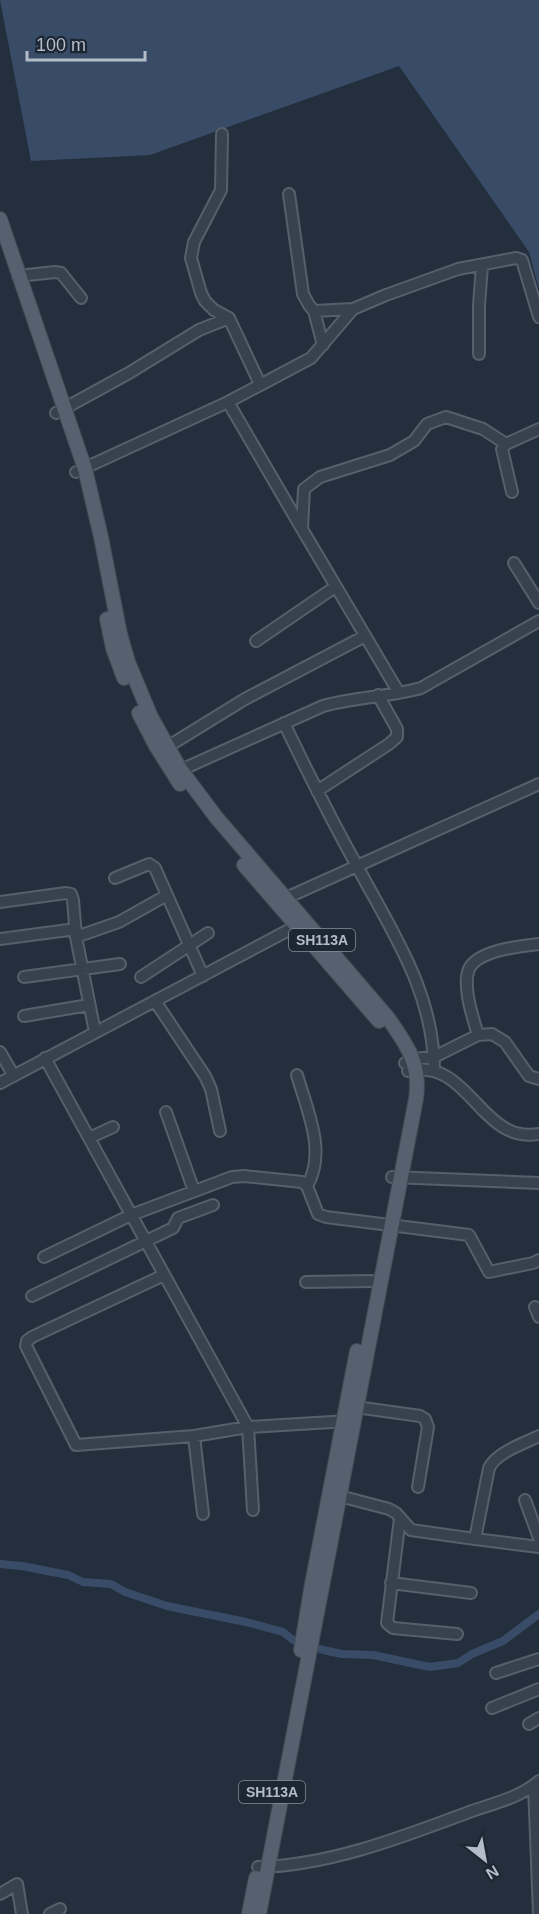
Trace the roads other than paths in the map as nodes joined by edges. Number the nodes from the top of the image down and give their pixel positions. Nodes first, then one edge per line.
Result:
1 (222, 134) dead end
2 (289, 194) dead end
3 (1, 227) edge
4 (482, 266) junction
5 (20, 282) junction
6 (81, 298) dead end
7 (353, 309) junction
8 (314, 311) junction
9 (539, 317) edge
10 (229, 318) junction
11 (323, 345) junction
12 (479, 354) dead end
13 (260, 384) junction
14 (228, 402) junction
15 (60, 411) junction
16 (539, 429) edge
17 (506, 444) junction
18 (81, 470) junction
19 (512, 492) dead end
20 (302, 529) junction
21 (514, 563) dead end
22 (335, 587) junction
23 (539, 603) edge
24 (539, 621) edge
25 (365, 636) junction
26 (256, 641) dead end
27 (399, 693) junction
28 (378, 695) junction
29 (284, 723) junction
30 (167, 747) junction
31 (176, 772) junction
32 (539, 784) edge
33 (317, 791) junction
34 (356, 865) junction
35 (115, 878) dead end
36 (167, 895) junction
37 (286, 898) junction
38 (0, 903) edge
39 (300, 924) junction
40 (76, 933) junction
41 (208, 933) dead end
42 (0, 939) edge
43 (539, 944) edge
44 (190, 945) junction
45 (120, 964) dead end
46 (83, 970) junction
47 (204, 976) junction
48 (24, 977) dead end
49 (141, 977) dead end
50 (154, 1001) junction
51 (89, 1005) junction
52 (24, 1016) dead end
53 (95, 1032) junction
54 (478, 1035) junction
55 (0, 1052) edge
56 (434, 1057) junction
57 (45, 1058) junction
58 (411, 1066) junction
59 (434, 1070) junction
60 (297, 1075) dead end
61 (14, 1076) junction
62 (539, 1079) edge
63 (0, 1083) edge
64 (166, 1112) dead end
65 (113, 1127) dead end
66 (220, 1131) dead end
67 (539, 1134) edge
68 (89, 1138) junction
69 (396, 1178) junction
70 (539, 1183) edge
71 (307, 1186) junction
72 (194, 1191) junction
73 (213, 1205) dead end
74 (131, 1215) junction
75 (387, 1224) junction
76 (145, 1241) junction
77 (44, 1257) dead end
78 (539, 1260) edge
79 (164, 1275) junction
80 (371, 1281) junction
81 (306, 1282) dead end
82 (32, 1296) dead end
83 (356, 1407) junction
84 (348, 1421) junction
85 (248, 1427) junction
86 (194, 1436) junction
87 (539, 1436) edge
88 (418, 1487) dead end
89 (335, 1495) junction
90 (525, 1500) dead end
91 (253, 1510) dead end
92 (203, 1514) dead end
93 (400, 1518) junction
94 (539, 1538) edge
95 (475, 1539) junction
96 (539, 1547) edge
97 (392, 1583) junction
98 (471, 1593) dead end
99 (457, 1634) dead end
100 (539, 1659) edge
101 (496, 1673) dead end
102 (539, 1689) edge
103 (492, 1708) dead end
104 (537, 1783) edge
105 (262, 1867) junction
106 (0, 1894) edge
107 (22, 1914) edge
108 (249, 1914) edge
109 (259, 1914) edge
110 (539, 1914) edge

1 - 10 street
2 - 8 street
3 - 5 main road, SH113A
4 - 7 street
4 - 9 street
4 - 12 street
5 - 6 street
5 - 15 main road, SH113A
7 - 8 street
7 - 11 street
8 - 11 street
10 - 13 street
10 - 15 street
11 - 13 street
13 - 14 street
14 - 18 street
14 - 20 street
15 - 18 main road, SH113A
16 - 17 street
17 - 19 street
17 - 20 street
18 - 30 main road, SH113A
18 - 31 main road, SH113A
20 - 22 street
21 - 23 street
22 - 25 street
22 - 26 street
24 - 27 street
25 - 27 street
25 - 30 street
27 - 28 street
28 - 29 street
28 - 33 street
29 - 31 street
29 - 33 street
30 - 31 main road, SH113A
31 - 37 main road, SH113A
31 - 39 main road, SH113A
32 - 34 street
33 - 34 street
34 - 37 street
34 - 56 street
35 - 36 street
36 - 40 street
36 - 44 street
37 - 39 main road, SH113A
38 - 40 street
39 - 47 street
39 - 58 main road, SH113A
40 - 42 street
40 - 46 street
41 - 44 street
43 - 54 street
44 - 47 street
44 - 49 street
45 - 46 street
46 - 48 street
46 - 51 street
47 - 50 street
50 - 53 street
50 - 66 street
51 - 52 street
51 - 53 street
53 - 57 street
54 - 56 street
54 - 62 street
55 - 61 street
56 - 58 street
56 - 59 street
57 - 61 street
57 - 68 street
58 - 59 street
58 - 69 main road, SH113A
59 - 67 street
60 - 71 street
61 - 63 street
64 - 72 street
65 - 68 street
68 - 74 street
69 - 70 street
69 - 75 main road, SH113A
71 - 72 street
71 - 75 street
72 - 74 street
73 - 76 street
74 - 76 street
74 - 77 street
75 - 78 street
75 - 80 main road, SH113A
75 - 83 main road, SH113A
76 - 79 street
76 - 82 street
79 - 85 street
79 - 86 street
80 - 81 street
80 - 84 main road, SH113A
83 - 84 main road, SH113A
83 - 88 street
84 - 85 street
84 - 89 main road, SH113A
85 - 86 street
85 - 91 street
86 - 92 street
87 - 95 street
89 - 93 street
89 - 105 main road, SH113A
90 - 94 street
93 - 95 street
93 - 97 street
95 - 96 street
97 - 98 street
97 - 99 street
100 - 101 street
102 - 103 street
104 - 105 street
104 - 110 street
105 - 108 main road, SH113A
105 - 109 main road, SH113A
106 - 107 street

